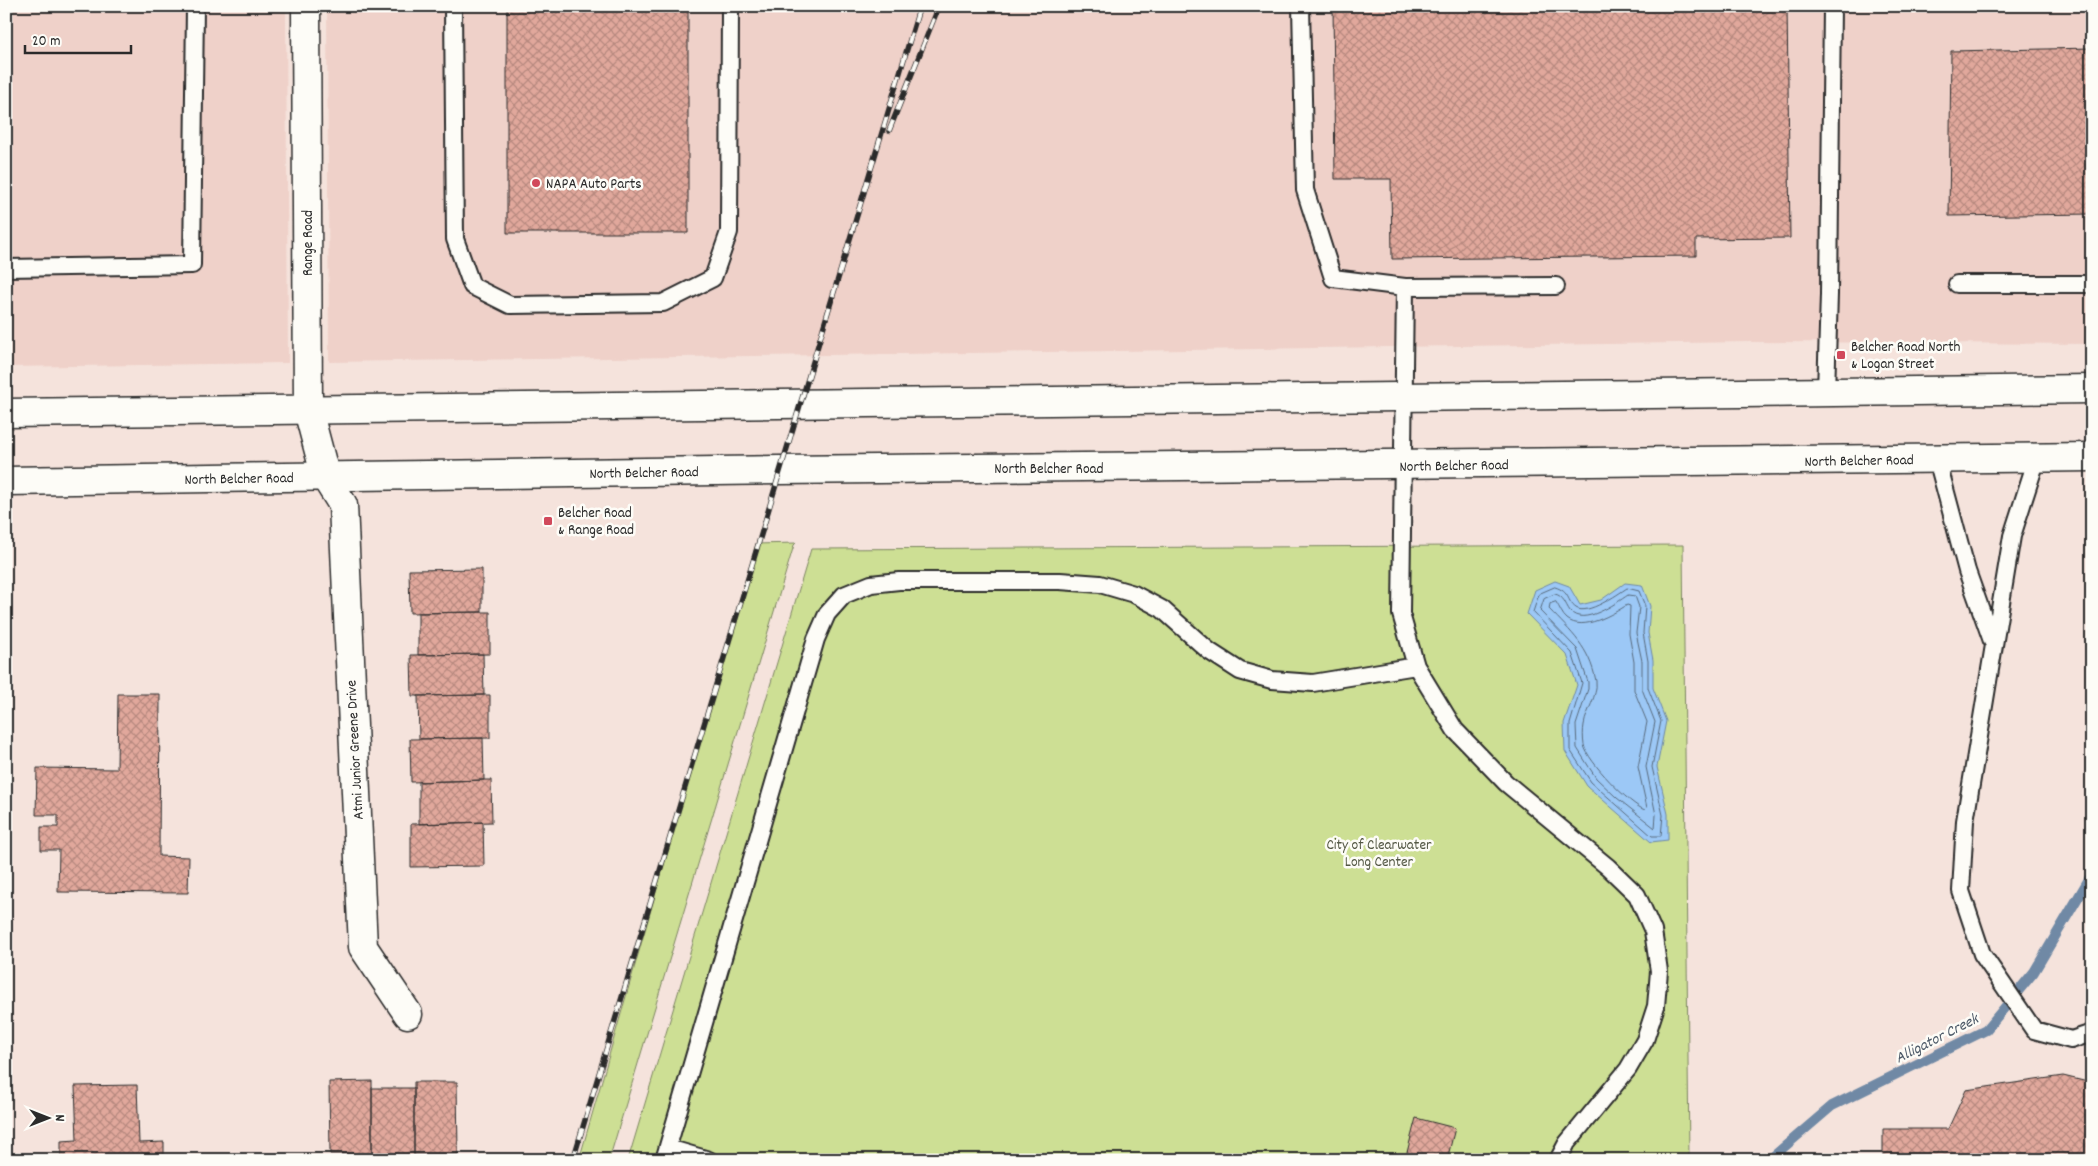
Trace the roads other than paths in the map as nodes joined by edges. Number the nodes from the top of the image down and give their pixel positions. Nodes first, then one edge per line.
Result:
1 (195, 6) edge
2 (306, 6) edge
3 (453, 6) edge
4 (730, 6) edge
5 (1301, 6) edge
6 (1832, 6) edge
7 (6, 268) edge
8 (1957, 284) dead end
9 (2092, 284) edge
10 (1556, 286) dead end
11 (1405, 287) junction
12 (2092, 389) edge
13 (1826, 392) junction
14 (1404, 397) junction
15 (308, 410) junction
16 (6, 413) edge
17 (2092, 457) edge
18 (2037, 458) junction
19 (1937, 459) junction
20 (1403, 466) junction
21 (326, 478) junction
22 (6, 480) edge
23 (1993, 643) junction
24 (1416, 666) junction
25 (408, 1014) dead end
26 (2092, 1032) edge
27 (666, 1154) edge
28 (709, 1160) edge
29 (1558, 1160) edge

1 - 7 lane
2 - 15 main road, Range Road
3 - 4 lane
5 - 11 lane
6 - 13 lane
8 - 9 lane
10 - 11 lane
11 - 14 lane
12 - 13 main road
13 - 14 main road
14 - 15 main road
14 - 20 lane
15 - 16 main road
15 - 21 main road, Range Road
17 - 18 main road, North Belcher Road
18 - 19 main road, North Belcher Road
18 - 23 lane
19 - 20 main road, North Belcher Road
19 - 23 lane
20 - 21 main road, North Belcher Road
20 - 24 lane
21 - 22 main road, North Belcher Road
21 - 25 main road, Atmi Junior Greene Drive
23 - 26 lane
24 - 27 lane
24 - 29 lane
27 - 28 lane

